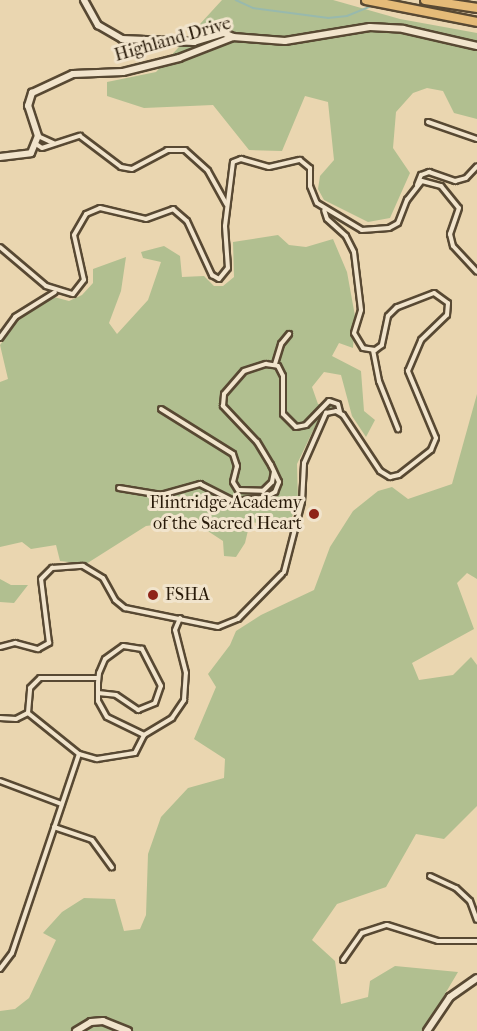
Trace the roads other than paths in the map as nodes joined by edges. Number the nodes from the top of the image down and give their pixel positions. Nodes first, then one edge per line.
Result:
1 (84, 0) edge
2 (366, 0) edge
3 (425, 0) edge
4 (477, 8) edge
5 (477, 22) edge
6 (233, 37) junction
7 (477, 46) edge
8 (428, 122) dead end
9 (38, 136) junction
10 (477, 139) edge
11 (53, 143) junction
12 (36, 144) junction
13 (0, 157) edge
14 (477, 166) edge
15 (417, 185) junction
16 (227, 205) junction
17 (324, 210) junction
18 (0, 247) edge
19 (477, 272) edge
20 (56, 292) junction
21 (289, 334) dead end
22 (0, 338) edge
23 (373, 350) junction
24 (275, 364) junction
25 (161, 409) dead end
26 (340, 413) junction
27 (398, 429) dead end
28 (274, 471) junction
29 (119, 488) dead end
30 (180, 618) junction
31 (0, 647) edge
32 (99, 678) junction
33 (98, 693) junction
34 (28, 713) junction
35 (0, 718) edge
36 (144, 735) junction
37 (79, 754) junction
38 (0, 781) edge
39 (62, 804) junction
40 (54, 827) junction
41 (112, 868) dead end
42 (430, 876) dead end
43 (477, 920) edge
44 (477, 941) edge
45 (343, 960) dead end
46 (0, 969) edge
47 (477, 978) edge
48 (76, 1031) edge
49 (128, 1031) edge
50 (426, 1031) edge

1 - 6 street
2 - 5 highway
3 - 4 highway
6 - 7 street, Highland Drive
6 - 9 street, Highland Drive
8 - 10 street
9 - 11 street
9 - 12 street
11 - 12 street
11 - 16 street
12 - 13 street
14 - 15 street
15 - 17 street
15 - 19 street
16 - 17 street
16 - 20 street
17 - 23 street
18 - 20 street
20 - 22 street
21 - 24 street
23 - 26 street
23 - 27 street
24 - 26 street
24 - 28 street
25 - 28 street
26 - 30 street
28 - 29 street
30 - 31 street
30 - 36 street
32 - 33 street
32 - 33 street
32 - 34 street
33 - 36 street
34 - 35 street
34 - 37 street
36 - 37 street
37 - 39 street
38 - 39 street
39 - 40 street
40 - 41 street
40 - 46 street
42 - 43 street
44 - 45 street
47 - 50 street
48 - 49 street

